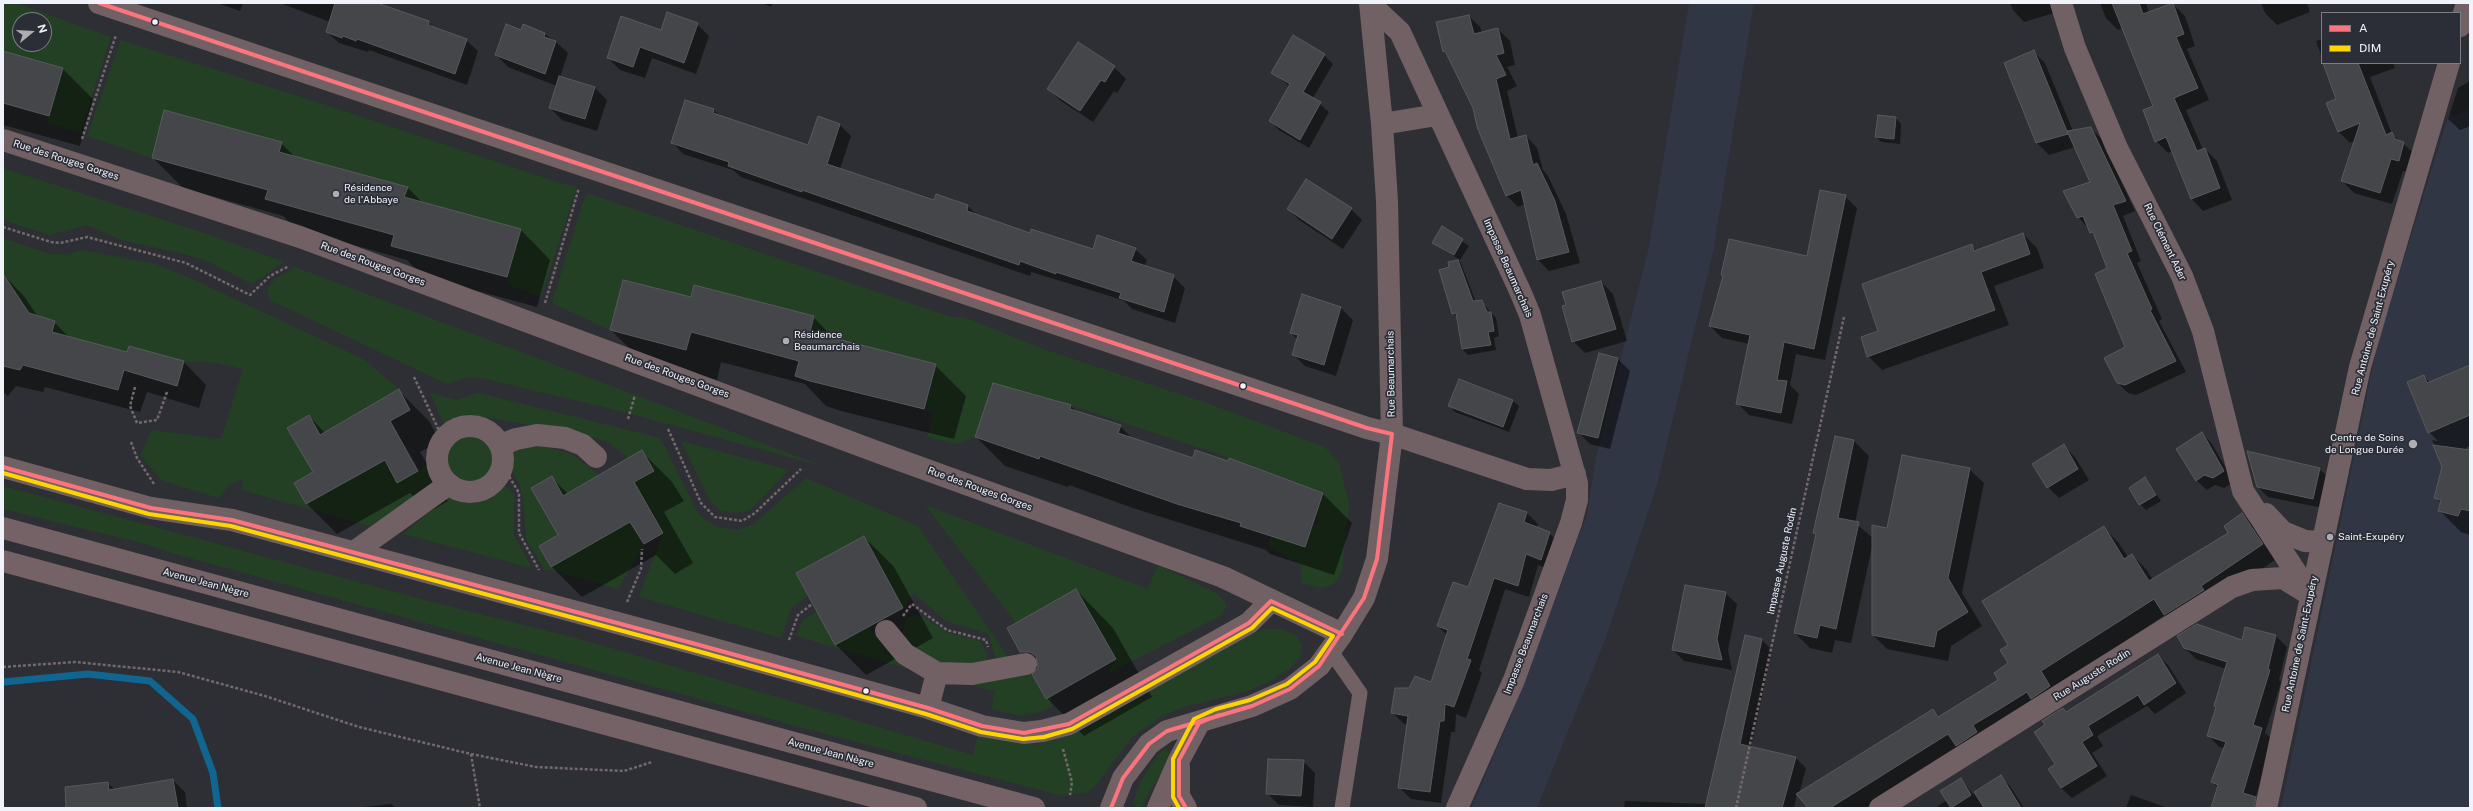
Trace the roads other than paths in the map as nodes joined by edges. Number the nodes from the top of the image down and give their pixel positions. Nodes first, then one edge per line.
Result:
1 (99, 3) edge
2 (1370, 3) edge
3 (2061, 3) edge
4 (2467, 3) edge
5 (2461, 23) edge
6 (2449, 64) edge
7 (1437, 115) junction
8 (1382, 124) junction
9 (3, 140) edge
10 (1392, 434) junction
11 (502, 456) junction
12 (596, 457) dead end
13 (3, 467) edge
14 (1575, 474) junction
15 (449, 484) junction
16 (2243, 491) junction
17 (3, 528) edge
18 (2322, 542) junction
19 (354, 552) junction
20 (3, 561) edge
21 (2310, 594) junction
22 (1272, 601) junction
23 (888, 634) road end
24 (1336, 642) junction
25 (1026, 664) dead end
26 (937, 673) junction
27 (928, 708) junction
28 (1199, 723) junction
29 (1179, 760) junction
30 (916, 808) edge
31 (1034, 808) edge
32 (1111, 808) edge
33 (1158, 808) edge
34 (1186, 808) edge
35 (1342, 808) edge
36 (1457, 808) edge
37 (1880, 808) edge
38 (2266, 808) edge

1 - 10 street
2 - 7 street, Impasse Beaumarchais
2 - 8 street, Rue Beaumarchais
3 - 16 street, Rue Clément Ader
4 - 5 street
6 - 18 street, Rue Antoine de Saint-Exupéry
7 - 8 street
7 - 14 street, Impasse Beaumarchais
8 - 10 street, Rue Beaumarchais
9 - 22 street, Rue des Rouges Gorges
10 - 14 street
10 - 24 street, Rue Beaumarchais
11 - 12 street
11 - 15 street
11 - 15 street
13 - 19 street
14 - 36 street, Impasse Beaumarchais
15 - 19 street
16 - 18 street
16 - 21 street, Rue Clément Ader
17 - 31 main road, Avenue Jean Nègre
18 - 21 street, Rue Antoine de Saint-Exupéry
19 - 27 street
20 - 30 main road
21 - 37 street, Rue Auguste Rodin
21 - 38 street, Rue Antoine de Saint-Exupéry
22 - 24 street, Rue des Rouges Gorges
22 - 27 street
23 - 26 street
24 - 28 street, Rue Beaumarchais
24 - 35 lane
25 - 26 street
26 - 27 street
28 - 29 street
28 - 32 street, Rue Beaumarchais
29 - 33 street
29 - 34 street

